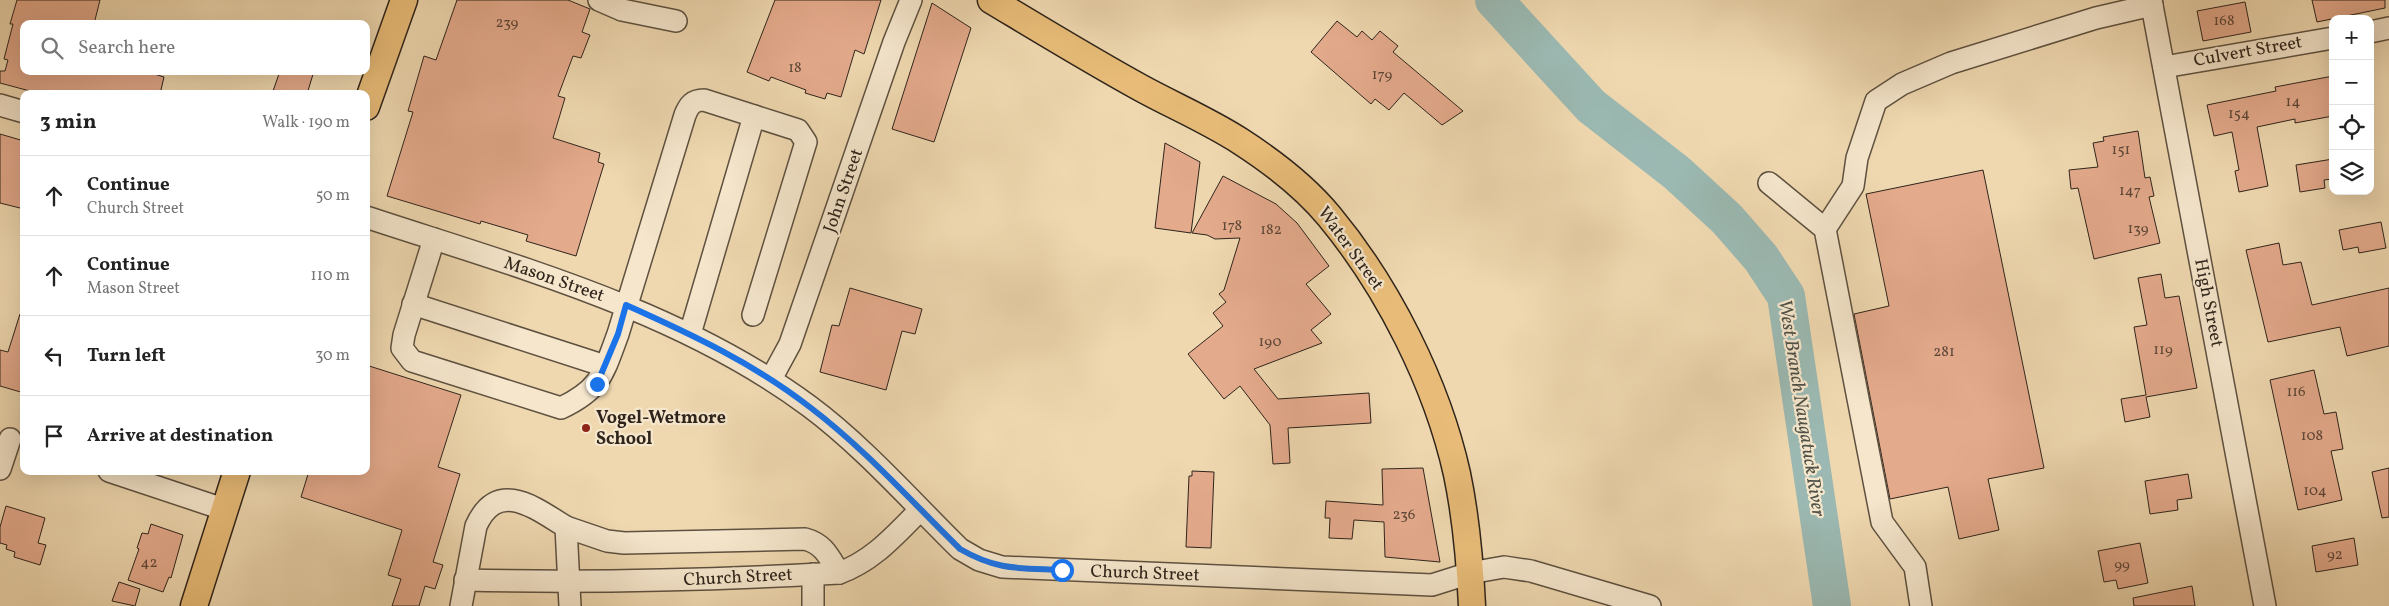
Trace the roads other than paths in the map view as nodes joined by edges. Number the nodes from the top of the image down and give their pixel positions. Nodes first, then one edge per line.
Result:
1 (404, 0) edge
2 (599, 0) edge
3 (911, 0) edge
4 (991, 0) edge
5 (2151, 2) edge
6 (676, 22) dead end
7 (2389, 28) edge
8 (2374, 31) edge
9 (2329, 39) edge
10 (2164, 67) junction
11 (370, 96) edge
12 (0, 105) edge
13 (20, 111) edge
14 (754, 116) junction
15 (1769, 182) dead end
16 (370, 218) edge
17 (1825, 229) junction
18 (434, 239) junction
19 (413, 304) junction
20 (626, 305) junction
21 (753, 315) dead end
22 (690, 334) junction
23 (605, 366) junction
24 (771, 379) junction
25 (11, 439) edge
26 (0, 469) edge
27 (121, 475) edge
28 (236, 475) edge
29 (223, 509) junction
30 (920, 510) junction
31 (566, 527) junction
32 (839, 573) junction
33 (1470, 573) junction
34 (813, 574) junction
35 (465, 580) junction
36 (568, 582) junction
37 (194, 606) edge
38 (461, 606) edge
39 (570, 606) edge
40 (813, 606) edge
41 (1472, 606) edge
42 (1650, 606) edge
43 (1921, 606) edge
44 (2265, 606) edge

1 - 11 main road
2 - 6 street
3 - 24 street, John Street
4 - 33 main road, Water Street
5 - 10 street, High Street
5 - 17 street
7 - 8 street
9 - 10 street, Culvert Street
10 - 44 street, High Street
12 - 13 street
14 - 20 street
14 - 21 street
14 - 22 street
15 - 17 street
16 - 18 street, Mason Street
17 - 43 street
18 - 19 street
18 - 20 street, Mason Street
19 - 23 street
19 - 23 street
20 - 22 street, Mason Street
20 - 23 street
22 - 24 street, Mason Street
24 - 30 street, Mason Street
25 - 26 street
27 - 29 street
28 - 29 main road
29 - 37 main road
30 - 32 street, Church Street
30 - 33 street, Church Street
31 - 32 street
31 - 35 street
31 - 36 street
32 - 34 street, Church Street
33 - 41 main road, Water Street
33 - 42 street, Church Street
34 - 36 street, Church Street
34 - 40 street
35 - 36 street, Church Street
35 - 38 street
36 - 39 street

